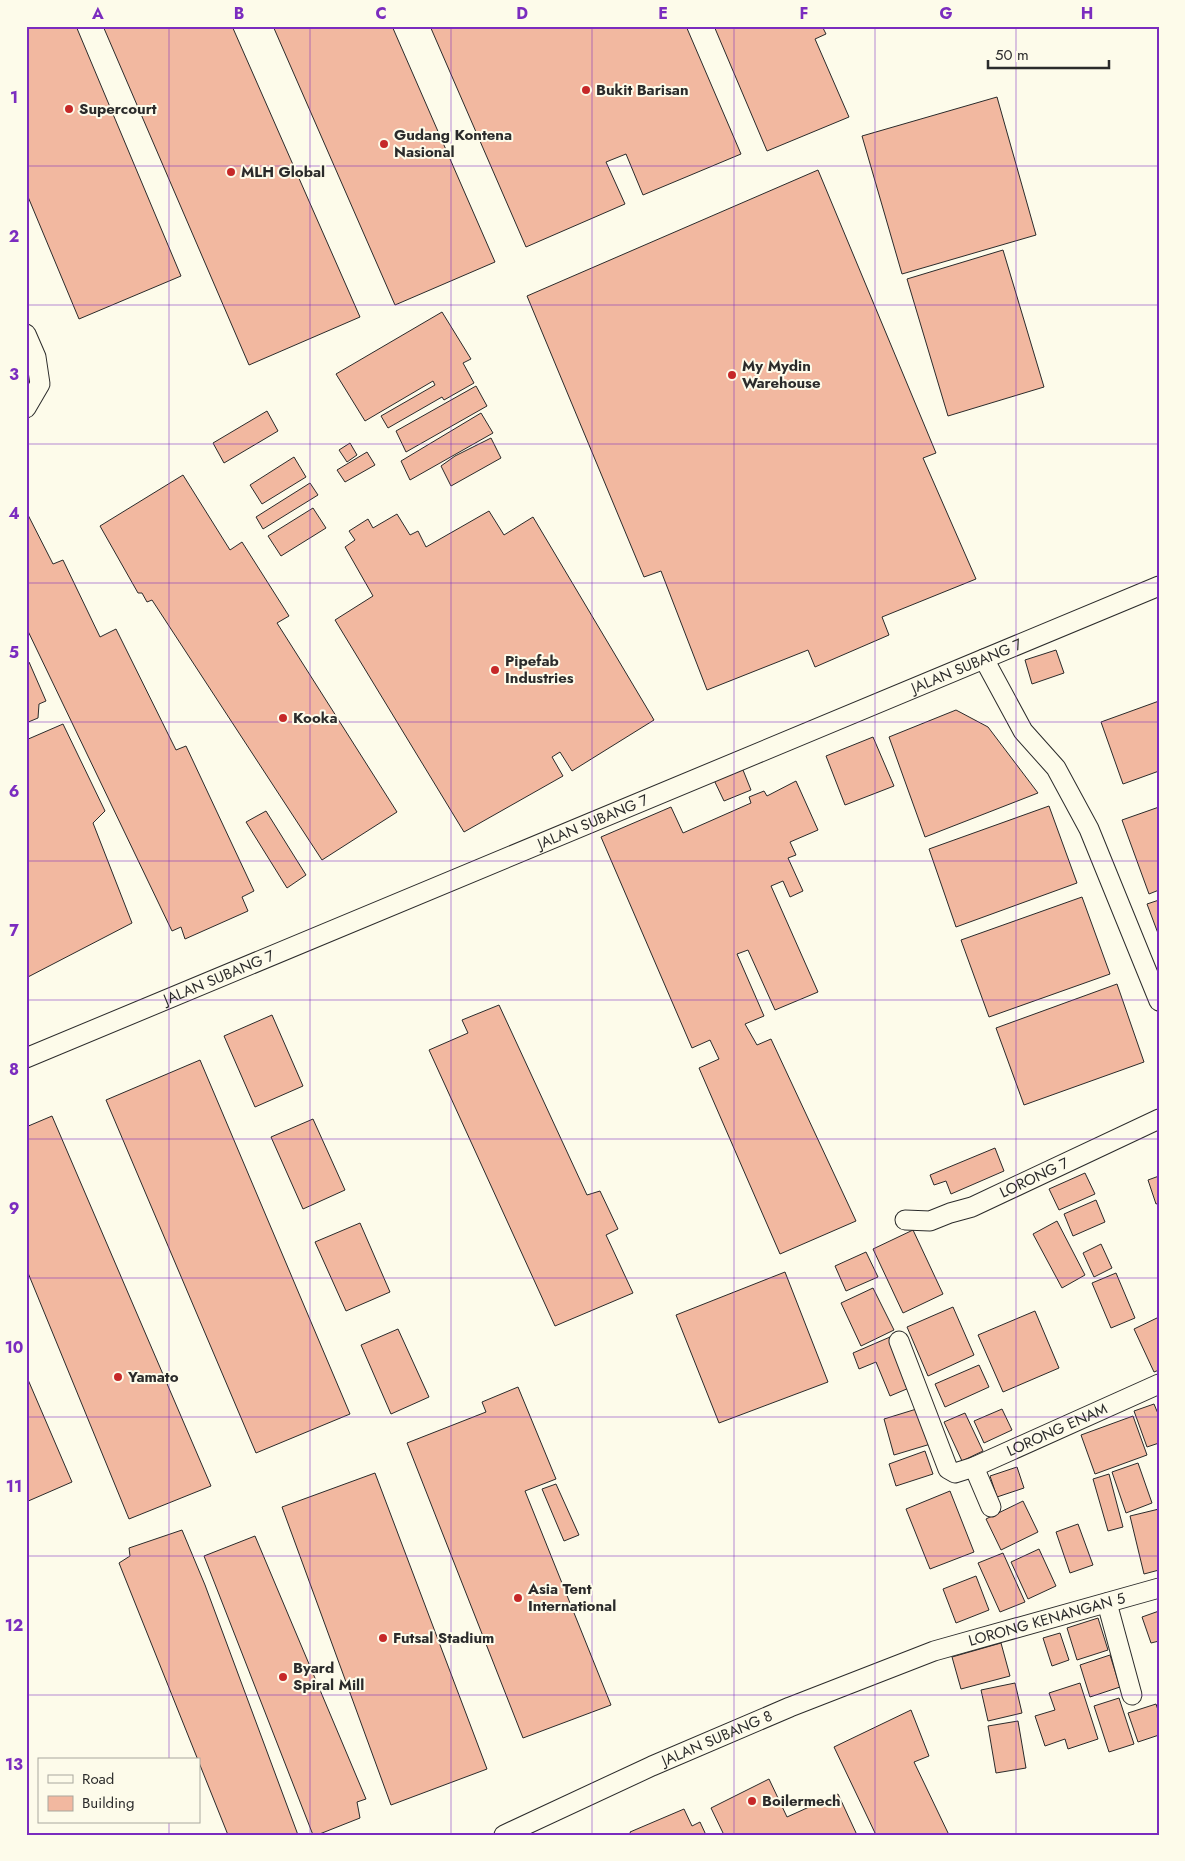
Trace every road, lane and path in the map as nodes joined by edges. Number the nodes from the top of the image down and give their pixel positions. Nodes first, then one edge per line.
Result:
1 (26, 334) edge
2 (26, 408) edge
3 (1159, 586) edge
4 (984, 659) junction
5 (1159, 1001) edge
6 (26, 1058) edge
7 (1159, 1119) edge
8 (905, 1220) dead end
9 (900, 1341) dead end
10 (1159, 1384) edge
11 (974, 1467) junction
12 (991, 1507) dead end
13 (1159, 1588) edge
14 (1107, 1603) junction
15 (934, 1651) joint
16 (1132, 1696) dead end
17 (504, 1835) edge

1 - 2 street
3 - 4 street, JALAN SUBANG 7
4 - 5 street
4 - 6 street, JALAN SUBANG 7
7 - 8 street, LORONG 7
9 - 11 street, LORONG ENAM
10 - 11 street, LORONG ENAM
11 - 12 street
13 - 14 street, LORONG KENANGAN 5
14 - 15 street, LORONG KENANGAN 5
14 - 16 street
15 - 17 street, JALAN SUBANG 8

